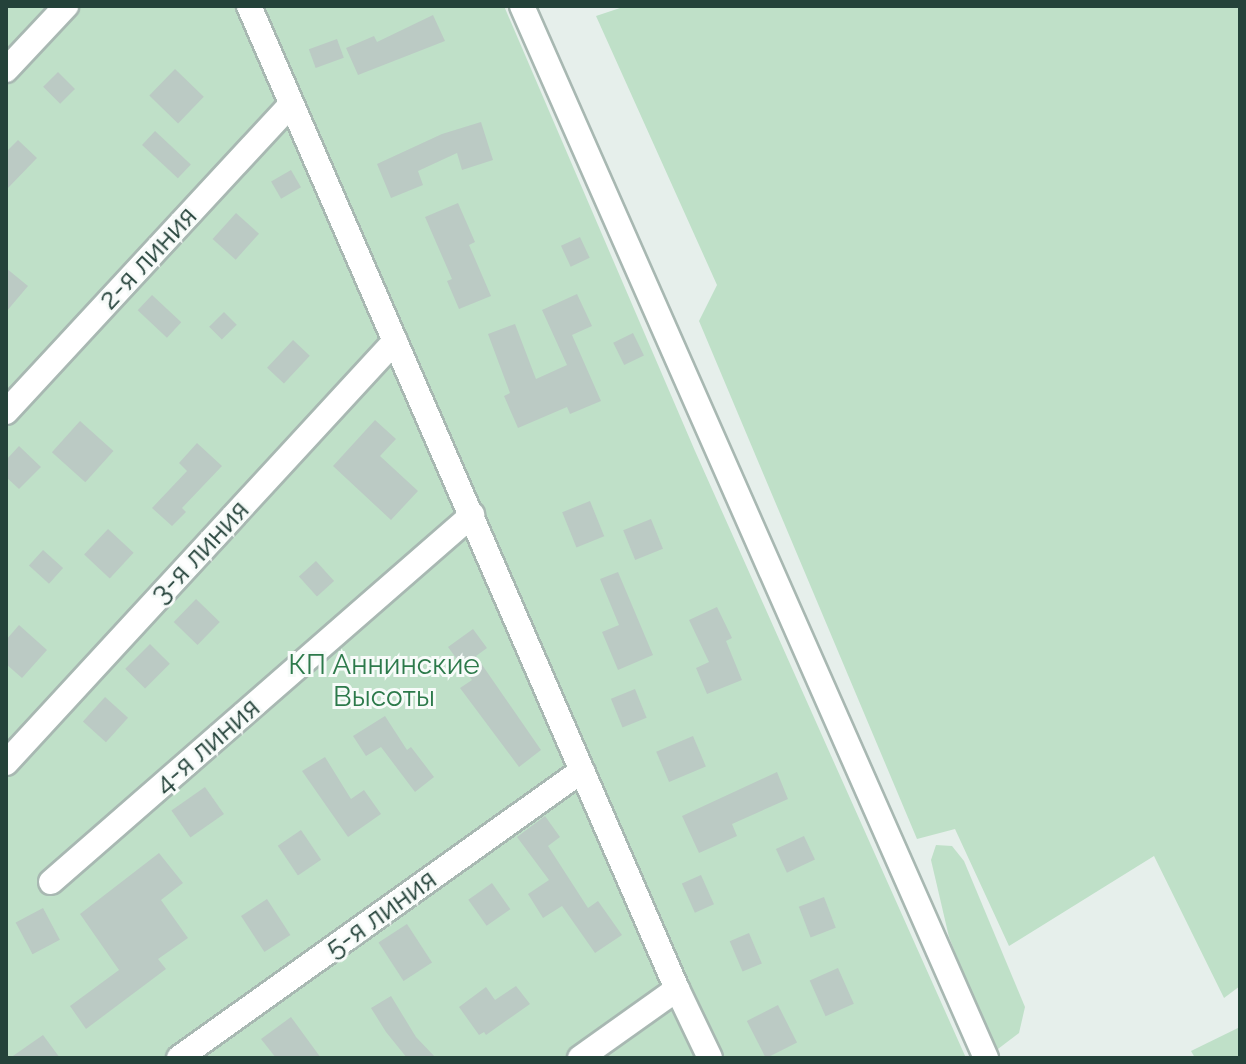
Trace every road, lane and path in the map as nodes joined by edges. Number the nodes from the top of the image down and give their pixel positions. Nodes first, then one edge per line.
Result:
1 (66, 6) edge
2 (249, 6) edge
3 (522, 6) edge
4 (6, 70) edge
5 (290, 105) junction
6 (395, 341) junction
7 (6, 412) edge
8 (472, 515) junction
9 (6, 763) edge
10 (582, 771) junction
11 (51, 882) dead end
12 (677, 989) junction
13 (179, 1058) edge
14 (580, 1058) edge
15 (710, 1058) edge
16 (986, 1058) edge

1 - 4 street
2 - 5 street
3 - 16 street
5 - 6 street
5 - 7 street, 2-я линия
6 - 8 street
6 - 9 street, 3-я линия
8 - 10 street
8 - 11 street, 4-я линия
10 - 12 street
10 - 13 street, 5-я линия
12 - 14 street
12 - 15 street

